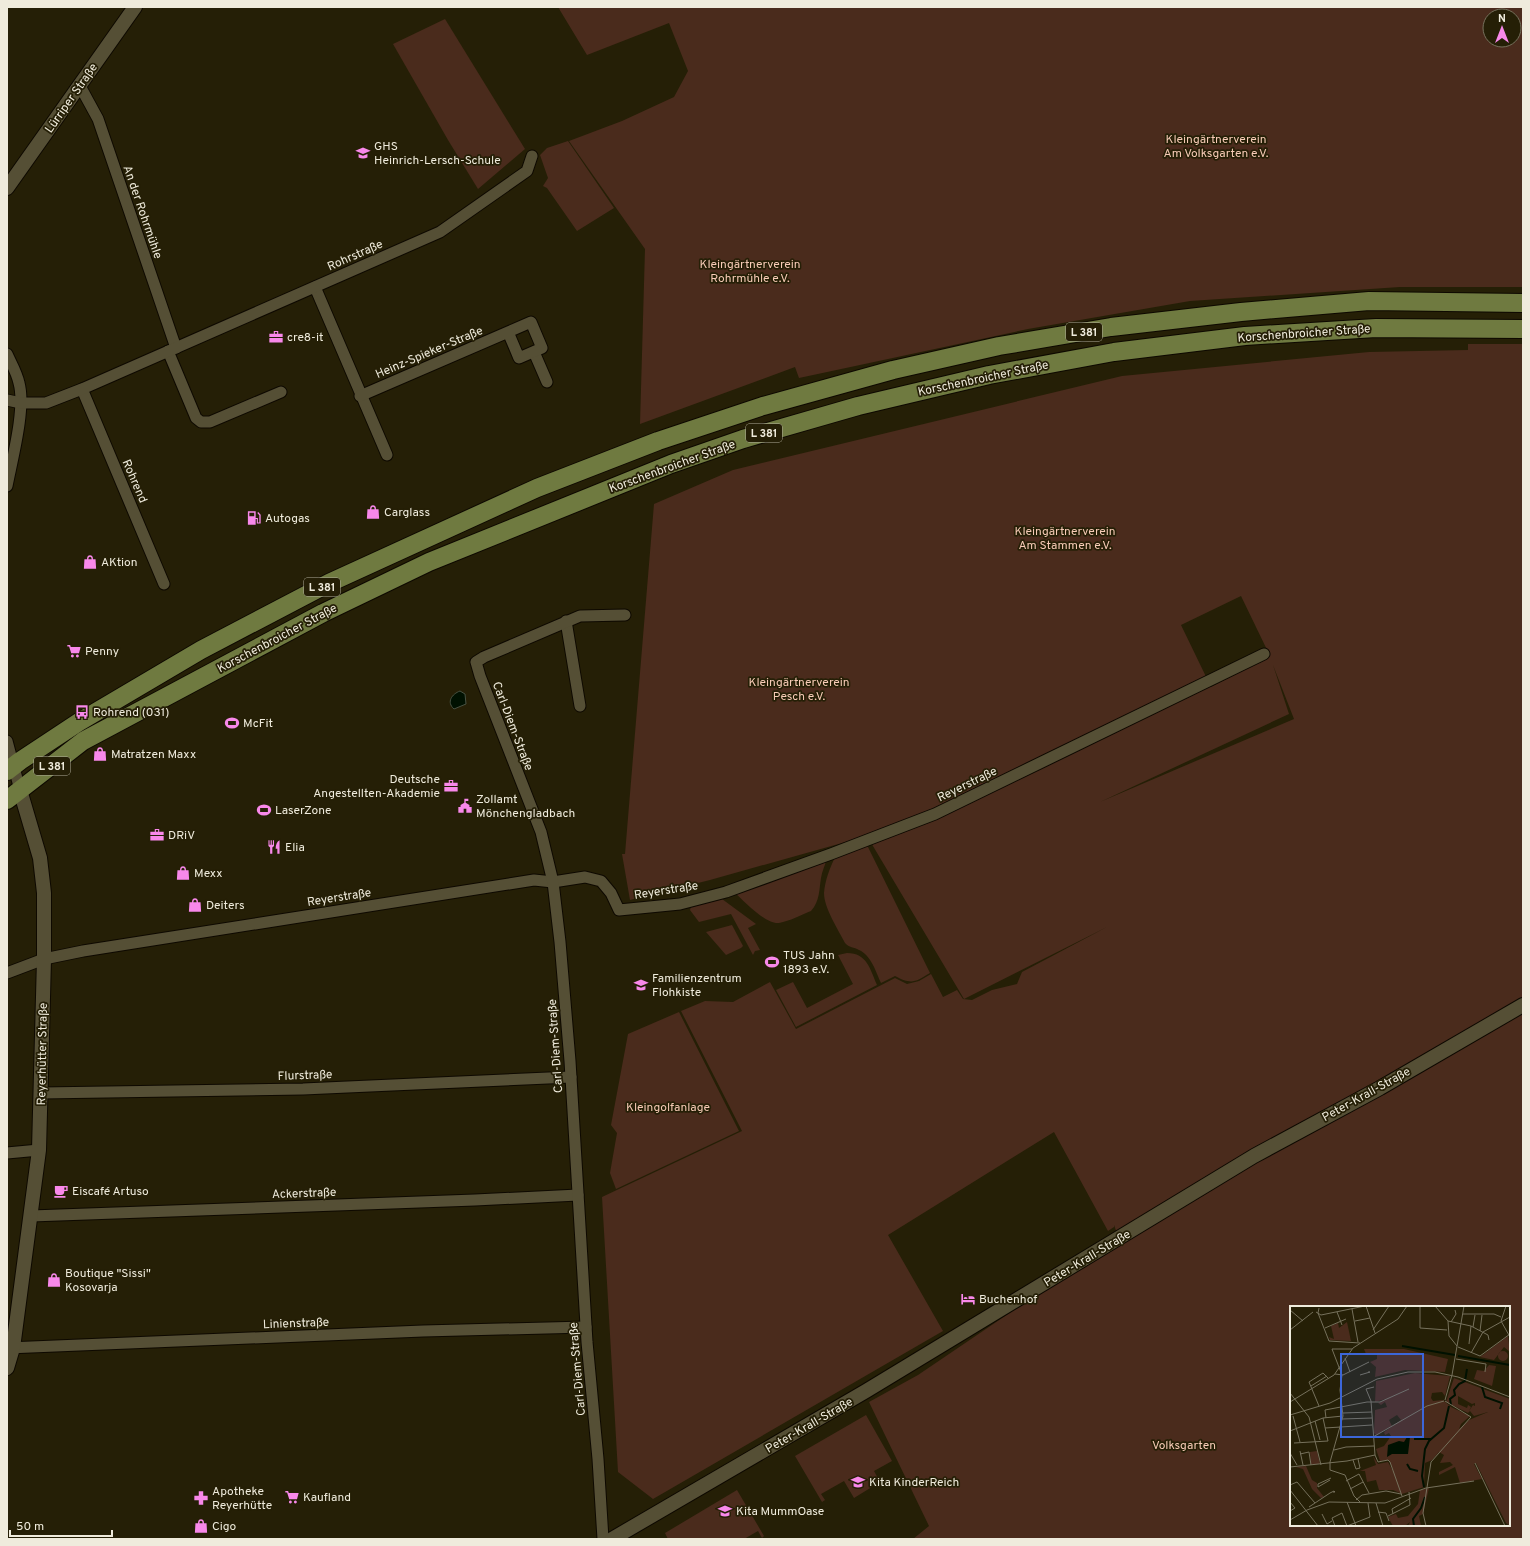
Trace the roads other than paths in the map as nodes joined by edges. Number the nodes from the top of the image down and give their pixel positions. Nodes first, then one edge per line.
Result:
1 (135, 7) edge
2 (80, 86) junction
3 (532, 156) dead end
4 (7, 188) edge
5 (315, 287) junction
6 (1523, 303) edge
7 (1523, 329) edge
8 (508, 332) junction
9 (172, 350) junction
10 (534, 352) junction
11 (7, 354) edge
12 (547, 382) dead end
13 (82, 389) junction
14 (281, 392) dead end
15 (360, 396) junction
16 (7, 400) edge
17 (21, 403) junction
18 (387, 456) dead end
19 (7, 486) edge
20 (164, 584) dead end
21 (625, 615) dead end
22 (566, 621) junction
23 (1264, 654) dead end
24 (580, 706) dead end
25 (7, 741) edge
26 (10, 769) edge
27 (13, 795) edge
28 (554, 882) junction
29 (44, 959) junction
30 (7, 973) edge
31 (1523, 1005) edge
32 (571, 1077) junction
33 (41, 1094) junction
34 (39, 1150) junction
35 (7, 1153) edge
36 (578, 1195) junction
37 (31, 1216) junction
38 (586, 1327) junction
39 (10, 1348) edge
40 (7, 1368) edge
41 (603, 1539) edge
42 (612, 1539) edge

1 - 2 street, Lürriper Straße
2 - 4 street, Lürriper Straße
2 - 9 street, An der Rohrmühle
3 - 5 street, Rohrstraße
5 - 9 street, Rohrstraße
5 - 15 street
6 - 26 main road, Korschenbroicher Straße / L 381
7 - 27 main road, Korschenbroicher Straße / L 381
8 - 10 street
8 - 10 street, Heinz-Spieker-Straße
8 - 15 street, Heinz-Spieker-Straße
9 - 13 street, Rohrstraße
9 - 14 street
10 - 12 street
11 - 17 street
13 - 17 street, Rohrstraße
13 - 20 street, Rohrend
15 - 18 street
16 - 17 street, Rohrstraße
17 - 19 street
21 - 22 street, Carl-Diem-Straße
22 - 24 street
22 - 28 street, Carl-Diem-Straße
23 - 28 street, Reyerstraße
25 - 26 street, Reyerhütter Straße
26 - 27 street, Reyerhütter Straße
27 - 29 street, Reyerhütter Straße
28 - 29 street, Reyerstraße
28 - 32 street, Carl-Diem-Straße
29 - 30 street, Reyerstraße
29 - 33 street, Reyerhütter Straße
31 - 42 street, Peter-Krall-Straße
32 - 33 street, Flurstraße
32 - 36 street, Carl-Diem-Straße
33 - 34 street, Reyerhütter Straße
34 - 35 street
34 - 37 street, Reyerhütter Straße
36 - 37 street, Ackerstraße
36 - 38 street, Carl-Diem-Straße
37 - 39 street, Reyerhütter Straße
38 - 39 street, Linienstraße
38 - 41 street, Carl-Diem-Straße
39 - 40 street, Reyerhütter Straße

